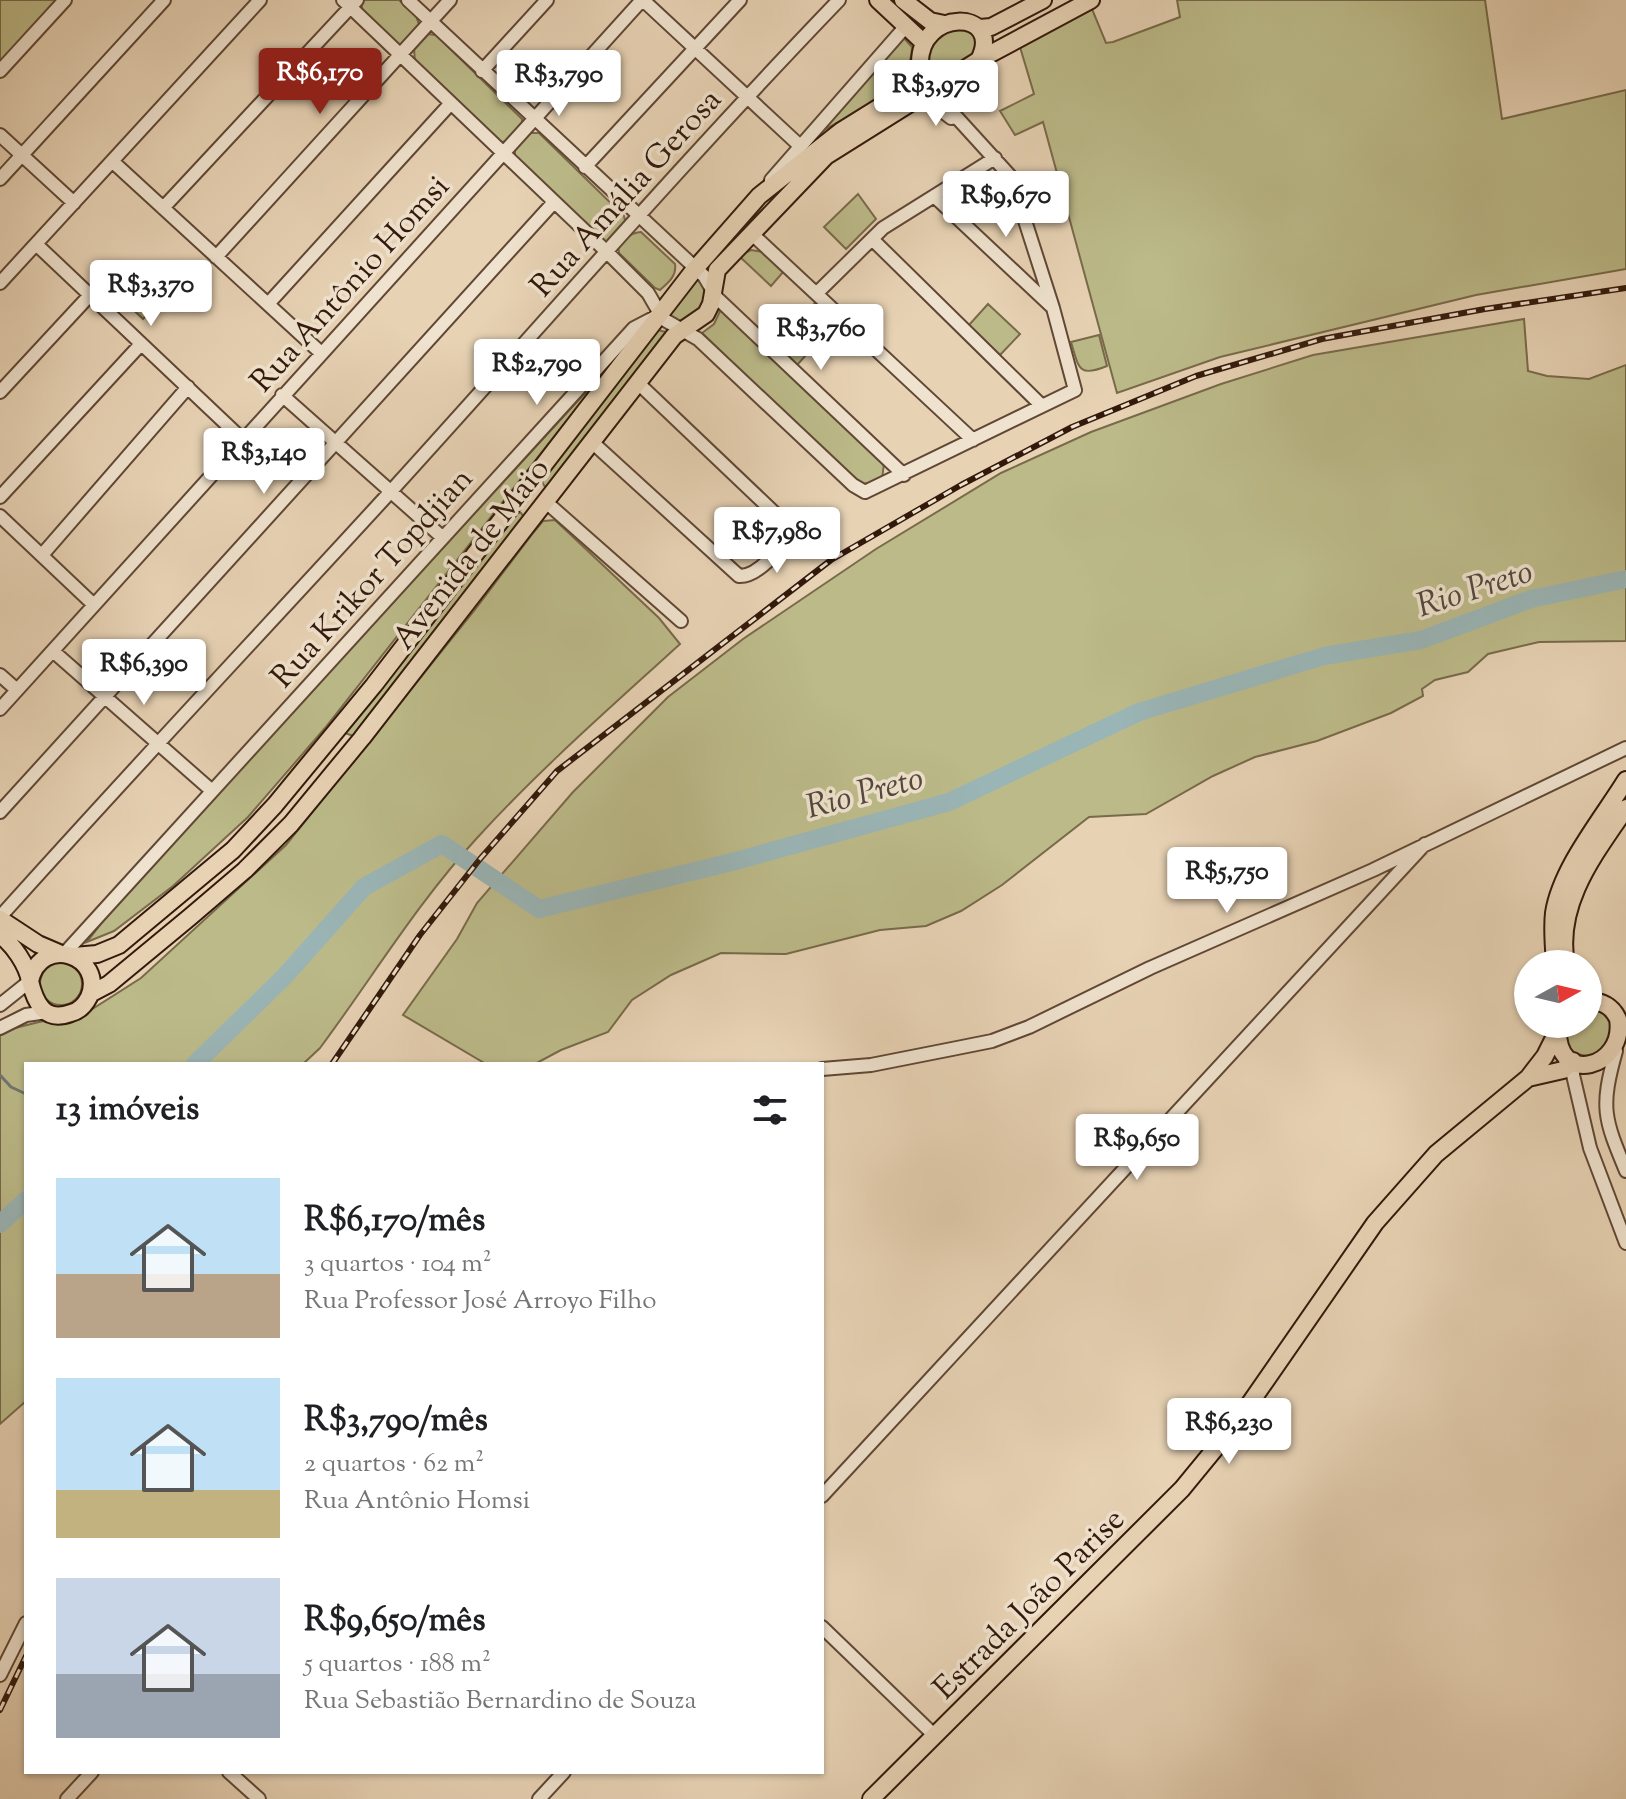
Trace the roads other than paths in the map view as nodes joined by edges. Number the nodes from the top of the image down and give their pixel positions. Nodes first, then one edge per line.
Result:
1 (65, 0) edge
2 (164, 0) edge
3 (260, 0) edge
4 (408, 0) edge
5 (450, 0) edge
6 (547, 0) edge
7 (642, 0) edge
8 (740, 0) edge
9 (839, 0) edge
10 (878, 0) edge
11 (903, 0) edge
12 (1045, 0) edge
13 (1091, 0) edge
14 (350, 2) edge
15 (1057, 18) junction
16 (430, 21) junction
17 (944, 24) junction
18 (906, 26) junction
19 (980, 28) junction
20 (923, 42) junction
21 (694, 49) junction
22 (401, 54) junction
23 (979, 60) junction
24 (920, 65) junction
25 (0, 71) edge
26 (482, 71) junction
27 (942, 83) junction
28 (747, 96) junction
29 (921, 99) junction
30 (451, 103) junction
31 (533, 120) junction
32 (967, 130) junction
33 (0, 135) edge
34 (795, 150) junction
35 (504, 152) junction
36 (22, 155) junction
37 (995, 158) junction
38 (112, 161) junction
39 (585, 167) junction
40 (0, 179) edge
41 (759, 196) junction
42 (934, 196) junction
43 (554, 202) junction
44 (74, 203) junction
45 (163, 208) junction
46 (638, 217) junction
47 (751, 233) junction
48 (872, 239) junction
49 (36, 244) junction
50 (607, 252) junction
51 (216, 257) junction
52 (694, 270) junction
53 (0, 283) edge
54 (713, 291) junction
55 (817, 293) junction
56 (90, 295) junction
57 (268, 304) junction
58 (1053, 308) junction
59 (659, 315) junction
60 (682, 330) junction
61 (141, 344) junction
62 (320, 352) junction
63 (638, 383) junction
64 (188, 387) junction
65 (0, 392) edge
66 (282, 395) junction
67 (1042, 406) junction
68 (242, 439) junction
69 (973, 440) junction
70 (592, 442) junction
71 (336, 443) junction
72 (886, 458) junction
73 (538, 472) junction
74 (904, 475) junction
75 (887, 483) junction
76 (391, 492) junction
77 (0, 497) edge
78 (512, 506) junction
79 (541, 508) junction
80 (0, 516) edge
81 (442, 537) junction
82 (42, 555) junction
83 (94, 605) junction
84 (681, 621) dead end
85 (54, 652) junction
86 (0, 675) edge
87 (17, 690) junction
88 (105, 698) junction
89 (0, 709) edge
90 (157, 742) junction
91 (1626, 748) edge
92 (1626, 780) edge
93 (211, 790) junction
94 (1626, 808) edge
95 (0, 812) edge
96 (1425, 844) junction
97 (0, 918) edge
98 (0, 935) edge
99 (1555, 950) edge
100 (1566, 950) edge
101 (66, 954) junction
102 (30, 981) junction
103 (90, 994) junction
104 (1602, 1002) edge
105 (1626, 1004) edge
106 (0, 1005) edge
107 (1602, 1006) edge
108 (47, 1012) junction
109 (0, 1028) edge
110 (1553, 1038) edge
111 (1559, 1038) edge
112 (1621, 1045) edge
113 (824, 1069) edge
114 (1570, 1069) junction
115 (1528, 1078) junction
116 (1626, 1171) edge
117 (1626, 1243) edge
118 (824, 1494) edge
119 (24, 1627) edge
120 (824, 1629) edge
121 (0, 1675) edge
122 (935, 1736) junction
123 (90, 1774) edge
124 (231, 1774) edge
125 (562, 1774) edge
126 (67, 1799) edge
127 (259, 1799) edge
128 (539, 1799) edge
129 (871, 1799) edge

1 - 25 street
2 - 36 street
3 - 38 street
4 - 16 street
5 - 16 street
6 - 26 street
7 - 21 street
7 - 31 street, Rua Antônio Homsi
8 - 21 street
9 - 28 street, Rua Amália Gerosa
10 - 18 main road
11 - 17 main road
12 - 15 street
12 - 19 main road
13 - 15 main road
14 - 22 street
14 - 45 street
15 - 23 main road
16 - 22 street
16 - 26 street
17 - 19 main road
17 - 20 main road
18 - 20 main road
18 - 34 street
19 - 23 main road
20 - 24 main road
21 - 28 street
21 - 39 street
22 - 30 street
22 - 51 street
23 - 27 main road
24 - 27 main road
24 - 41 main road, Avenida de Maio
26 - 31 street
27 - 29 main road, Avenida de Maio
27 - 32 street
28 - 34 street
28 - 46 street, Rua Amália Gerosa
29 - 32 street
29 - 47 main road, Avenida de Maio
30 - 35 street
30 - 57 street
31 - 35 street, Rua Antônio Homsi
31 - 39 street
32 - 37 street
33 - 36 street
34 - 41 street
35 - 43 street
35 - 62 street, Rua Antônio Homsi
36 - 40 street
36 - 44 street
37 - 42 street
37 - 58 street
38 - 44 street
38 - 45 street
39 - 46 street
41 - 52 main road, Avenida de Maio
42 - 48 street
42 - 58 street
43 - 50 street
43 - 71 street
44 - 49 street
45 - 51 street
46 - 50 street, Rua Amália Gerosa
46 - 52 street
47 - 54 main road, Avenida de Maio
47 - 55 street
48 - 55 street
48 - 67 street
49 - 53 street
49 - 56 street
50 - 59 street
50 - 76 street, Rua Amália Gerosa
51 - 57 street
52 - 54 street
52 - 59 main road, Avenida de Maio
54 - 60 main road, Avenida de Maio
54 - 72 street
55 - 69 street
56 - 61 street
56 - 65 street
57 - 62 street
58 - 67 street
59 - 60 street
59 - 73 main road, Avenida de Maio
59 - 81 street, Rua Krikor Topdjian
60 - 63 main road, Avenida de Maio
60 - 75 street
61 - 64 street
61 - 77 street
62 - 66 street, Rua Antônio Homsi
63 - 70 main road, Avenida de Maio
63 - 70 street
64 - 68 street
64 - 82 street
66 - 68 street, Rua Antônio Homsi
66 - 71 street
67 - 69 street
68 - 83 street, Rua Antônio Homsi
69 - 74 street
70 - 79 main road, Avenida de Maio
71 - 76 street
71 - 88 street
72 - 74 street
72 - 75 street
73 - 78 main road, Avenida de Maio
73 - 79 main road
74 - 75 street
76 - 81 street
76 - 90 street, Rua Amália Gerosa
78 - 79 main road
78 - 101 main road, Avenida de Maio
79 - 84 street
79 - 103 main road, Avenida de Maio
80 - 82 street
81 - 93 street, Rua Krikor Topdjian
82 - 83 street
83 - 85 street, Rua Antônio Homsi
85 - 87 street, Rua Antônio Homsi
85 - 88 street
86 - 87 street
87 - 89 street, Rua Antônio Homsi
88 - 90 street
88 - 95 street
90 - 93 street
90 - 97 street, Rua Amália Gerosa
91 - 96 street
92 - 99 main road
93 - 101 street, Rua Krikor Topdjian
94 - 100 main road
96 - 113 street
96 - 118 street
97 - 101 main road
98 - 102 main road
101 - 102 main road
101 - 103 main road
102 - 106 street
102 - 108 main road
103 - 108 main road
104 - 105 main road
107 - 112 main road
108 - 109 street
110 - 115 main road, Estrada João Parise
111 - 114 main road
112 - 114 main road, Estrada João Parise
112 - 116 street
114 - 115 main road, Estrada João Parise
114 - 117 street
115 - 122 main road, Estrada João Parise
119 - 121 street
120 - 122 street
122 - 129 main road, Estrada João Parise
123 - 126 street
124 - 127 street
125 - 128 street

